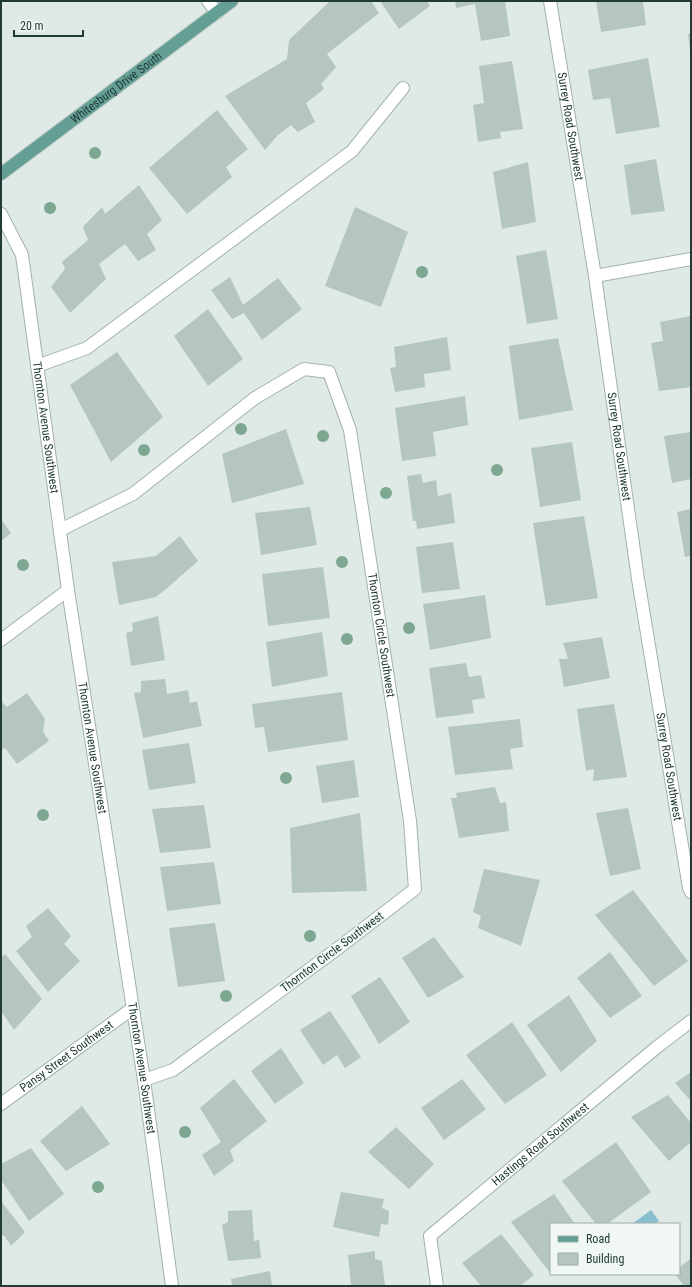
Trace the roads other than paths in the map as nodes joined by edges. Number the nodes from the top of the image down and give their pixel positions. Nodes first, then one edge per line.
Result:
1 (208, 1) edge
2 (232, 1) edge
3 (550, 1) edge
4 (217, 13) junction
5 (403, 88) dead end
6 (1, 174) edge
7 (1, 214) edge
8 (691, 258) edge
9 (595, 276) junction
10 (37, 366) junction
11 (60, 530) junction
12 (68, 590) junction
13 (1, 640) edge
14 (690, 888) edge
15 (133, 1008) junction
16 (691, 1021) edge
17 (144, 1080) junction
18 (1, 1104) edge
19 (172, 1286) edge
20 (437, 1286) edge

1 - 4 street
2 - 4 main road, Whitesburg Drive South
3 - 9 street, Surrey Road Southwest
4 - 6 main road, Whitesburg Drive South
5 - 10 street
7 - 10 street, Thornton Avenue Southwest
8 - 9 street
9 - 14 street, Surrey Road Southwest
10 - 11 street, Thornton Avenue Southwest
11 - 12 street, Thornton Avenue Southwest
11 - 17 street, Thornton Circle Southwest
12 - 13 street
12 - 15 street, Thornton Avenue Southwest
15 - 17 street, Thornton Avenue Southwest
15 - 18 street, Pansy Street Southwest
16 - 20 street, Hastings Road Southwest
17 - 19 street, Thornton Avenue Southwest

